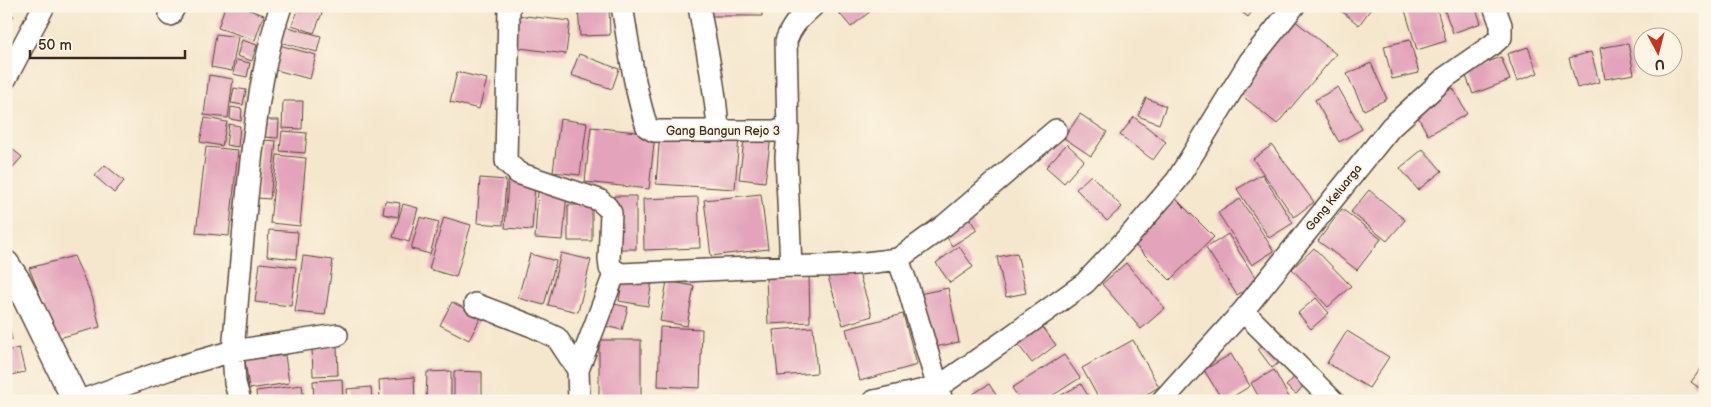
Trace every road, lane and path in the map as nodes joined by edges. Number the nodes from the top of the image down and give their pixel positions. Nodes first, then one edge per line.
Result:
1 (44, 6) edge
2 (281, 6) edge
3 (509, 6) edge
4 (622, 6) edge
5 (700, 6) edge
6 (813, 6) edge
7 (1294, 6) edge
8 (1494, 6) edge
9 (6, 78) edge
10 (1056, 130) dead end
11 (718, 131) junction
12 (788, 131) junction
13 (898, 258) junction
14 (6, 264) edge
15 (791, 266) junction
16 (615, 272) junction
17 (475, 304) dead end
18 (1244, 311) junction
19 (337, 335) dead end
20 (233, 351) junction
21 (578, 370) junction
22 (940, 394) edge
23 (76, 401) edge
24 (80, 401) edge
25 (240, 401) edge
26 (579, 401) edge
27 (874, 401) edge
28 (1162, 401) edge
29 (1333, 401) edge

1 - 9 street
2 - 20 street
3 - 16 street
4 - 11 street, Gang Bangun Rejo 3
5 - 11 street
6 - 12 street
7 - 22 street
8 - 18 street, Gang Keluarga
10 - 13 street
11 - 12 street, Gang Bangun Rejo 3
12 - 15 street, Gang Bangun Rejo 3
13 - 15 street
13 - 22 street
14 - 23 street
15 - 16 street
16 - 21 street
17 - 21 street
18 - 28 street, Gang Keluarga
18 - 29 street
19 - 20 street
20 - 24 street
20 - 25 street
21 - 26 street
22 - 27 street

